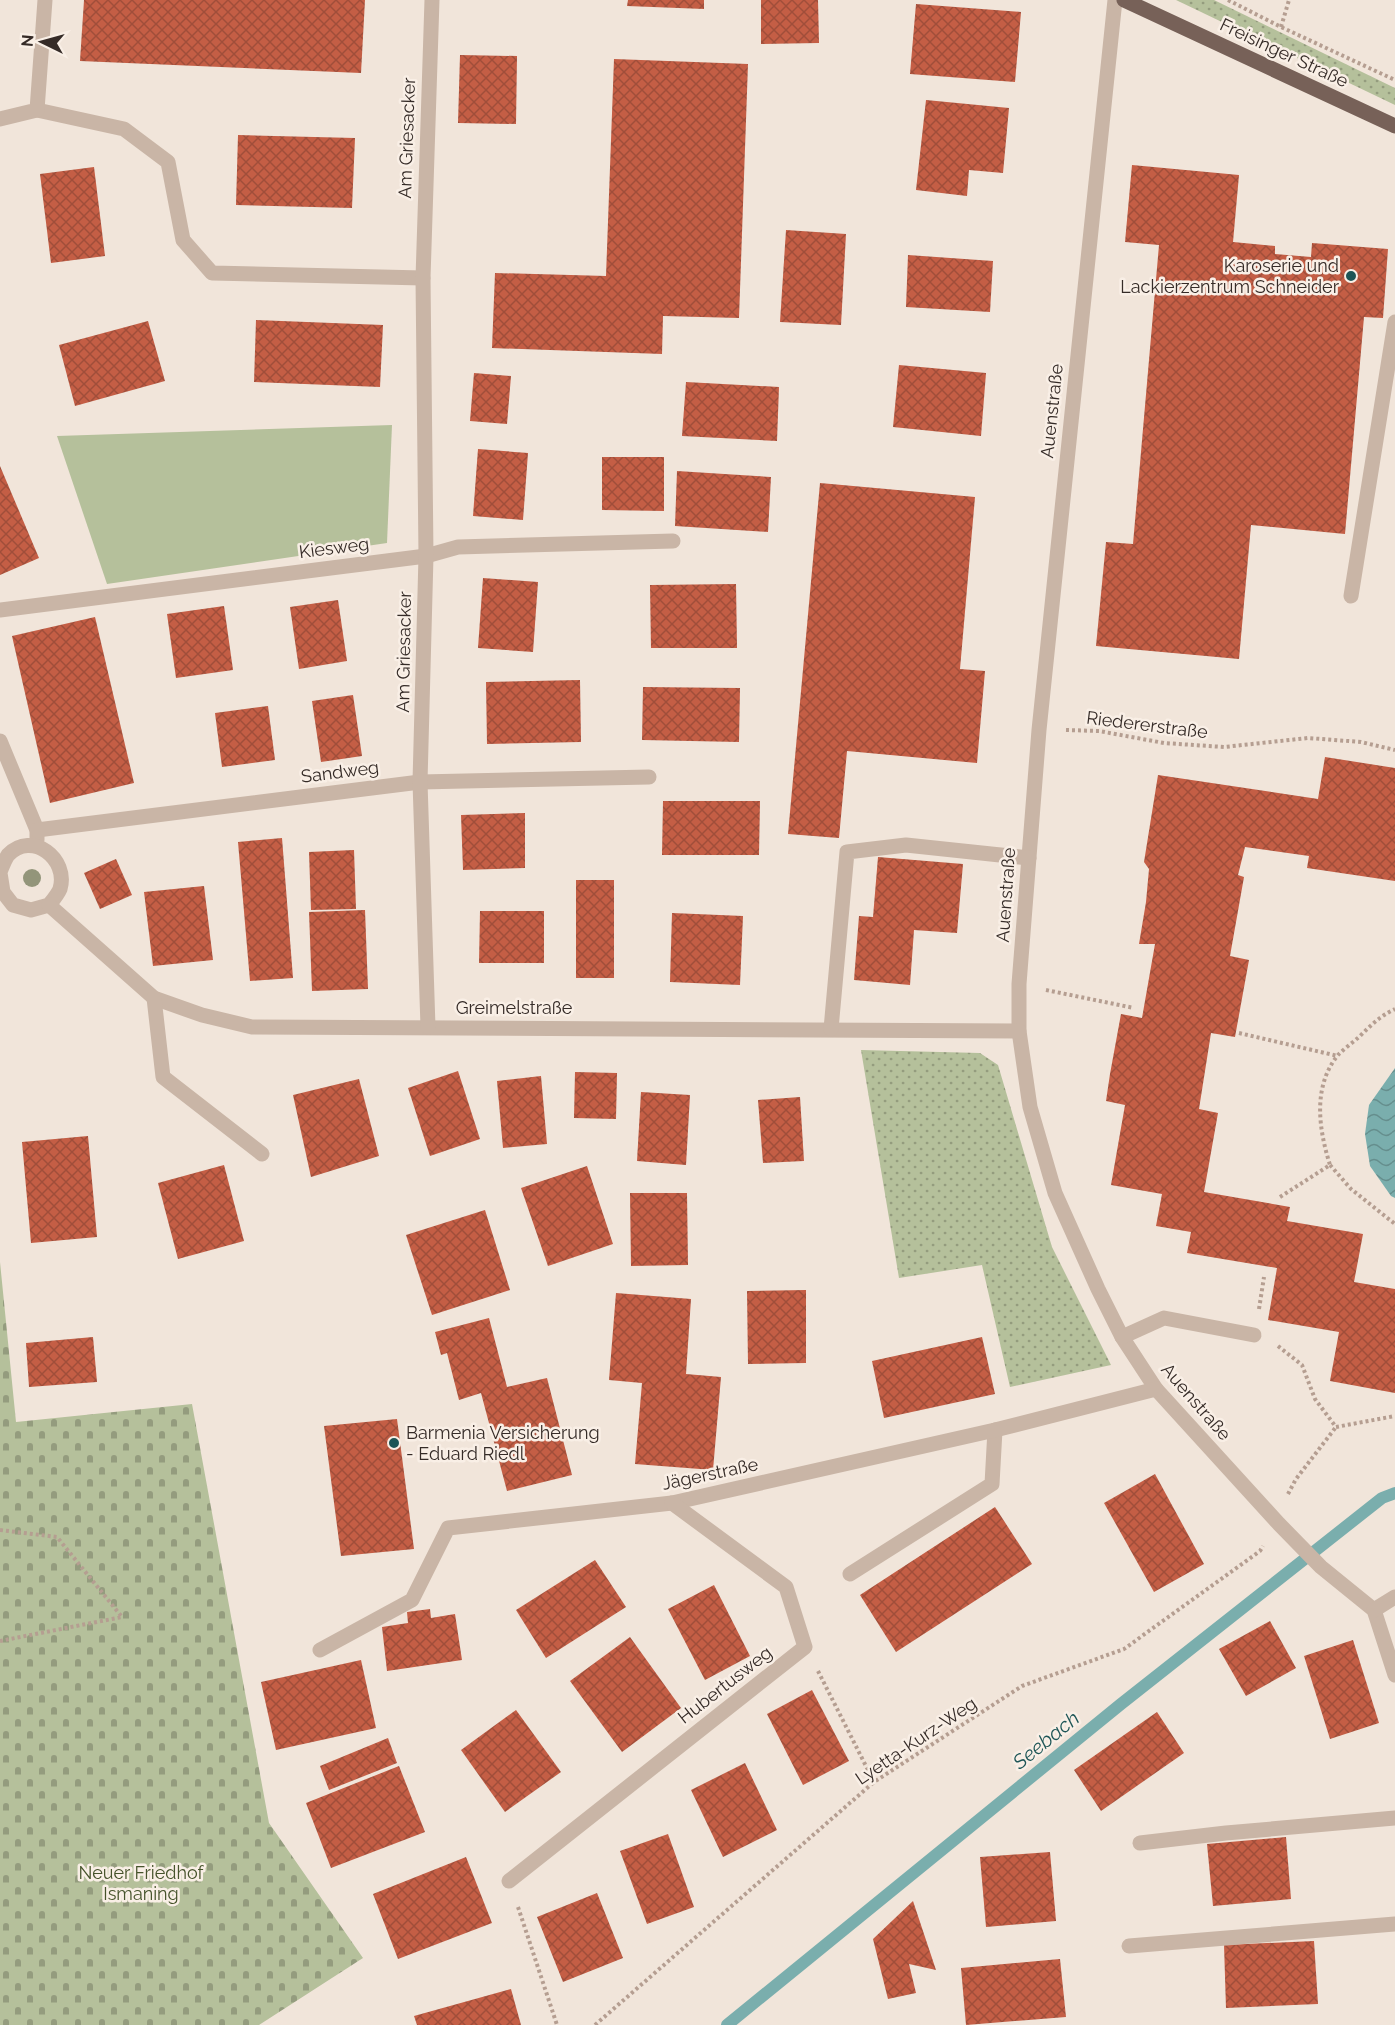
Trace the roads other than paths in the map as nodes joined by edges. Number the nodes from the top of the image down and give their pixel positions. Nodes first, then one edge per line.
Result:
1 (45, 0) edge
2 (432, 0) edge
3 (1115, 0) edge
4 (1124, 0) edge
5 (37, 110) junction
6 (0, 119) edge
7 (1395, 126) edge
8 (423, 278) junction
9 (1395, 322) edge
10 (673, 541) dead end
11 (426, 556) junction
12 (1351, 596) dead end
13 (0, 610) edge
14 (0, 741) edge
15 (650, 777) dead end
16 (420, 782) junction
17 (37, 830) junction
18 (37, 846) junction
19 (1029, 858) junction
20 (0, 873) edge
21 (1, 892) edge
22 (50, 905) junction
23 (154, 998) junction
24 (428, 1027) junction
25 (831, 1029) junction
26 (1019, 1031) junction
27 (262, 1154) dead end
28 (1254, 1335) road end
29 (1122, 1337) junction
30 (1156, 1389) junction
31 (995, 1430) junction
32 (672, 1503) junction
33 (850, 1574) dead end
34 (1395, 1597) edge
35 (1374, 1610) junction
36 (320, 1650) dead end
37 (1395, 1675) edge
38 (1395, 1818) edge
39 (1140, 1843) dead end
40 (509, 1881) road end
41 (1395, 1924) edge
42 (1129, 1946) dead end

1 - 5 street
2 - 8 street, Am Griesacker
3 - 19 street, Auenstraße
4 - 7 main road, Freisinger Straße
5 - 6 street
5 - 8 street
8 - 11 street, Am Griesacker
9 - 12 street
10 - 11 street, Kiesweg
11 - 13 street, Kiesweg
11 - 16 street, Am Griesacker
14 - 17 street
15 - 16 street, Sandweg
16 - 17 street, Sandweg
16 - 24 street, Am Griesacker
17 - 18 street
18 - 20 street
18 - 22 street
19 - 25 street
19 - 26 street, Auenstraße
20 - 21 street
21 - 22 street
22 - 23 street, Greimelstraße
23 - 24 street, Greimelstraße
23 - 27 street
24 - 25 street, Greimelstraße
25 - 26 street, Greimelstraße
26 - 29 street, Auenstraße
28 - 29 street
29 - 30 street, Auenstraße
30 - 31 street, Jägerstraße
30 - 35 street, Auenstraße
31 - 32 street, Jägerstraße
31 - 33 street
32 - 36 street, Jägerstraße
32 - 40 street, Hubertusweg
34 - 35 street
35 - 37 street
38 - 39 street
41 - 42 street

